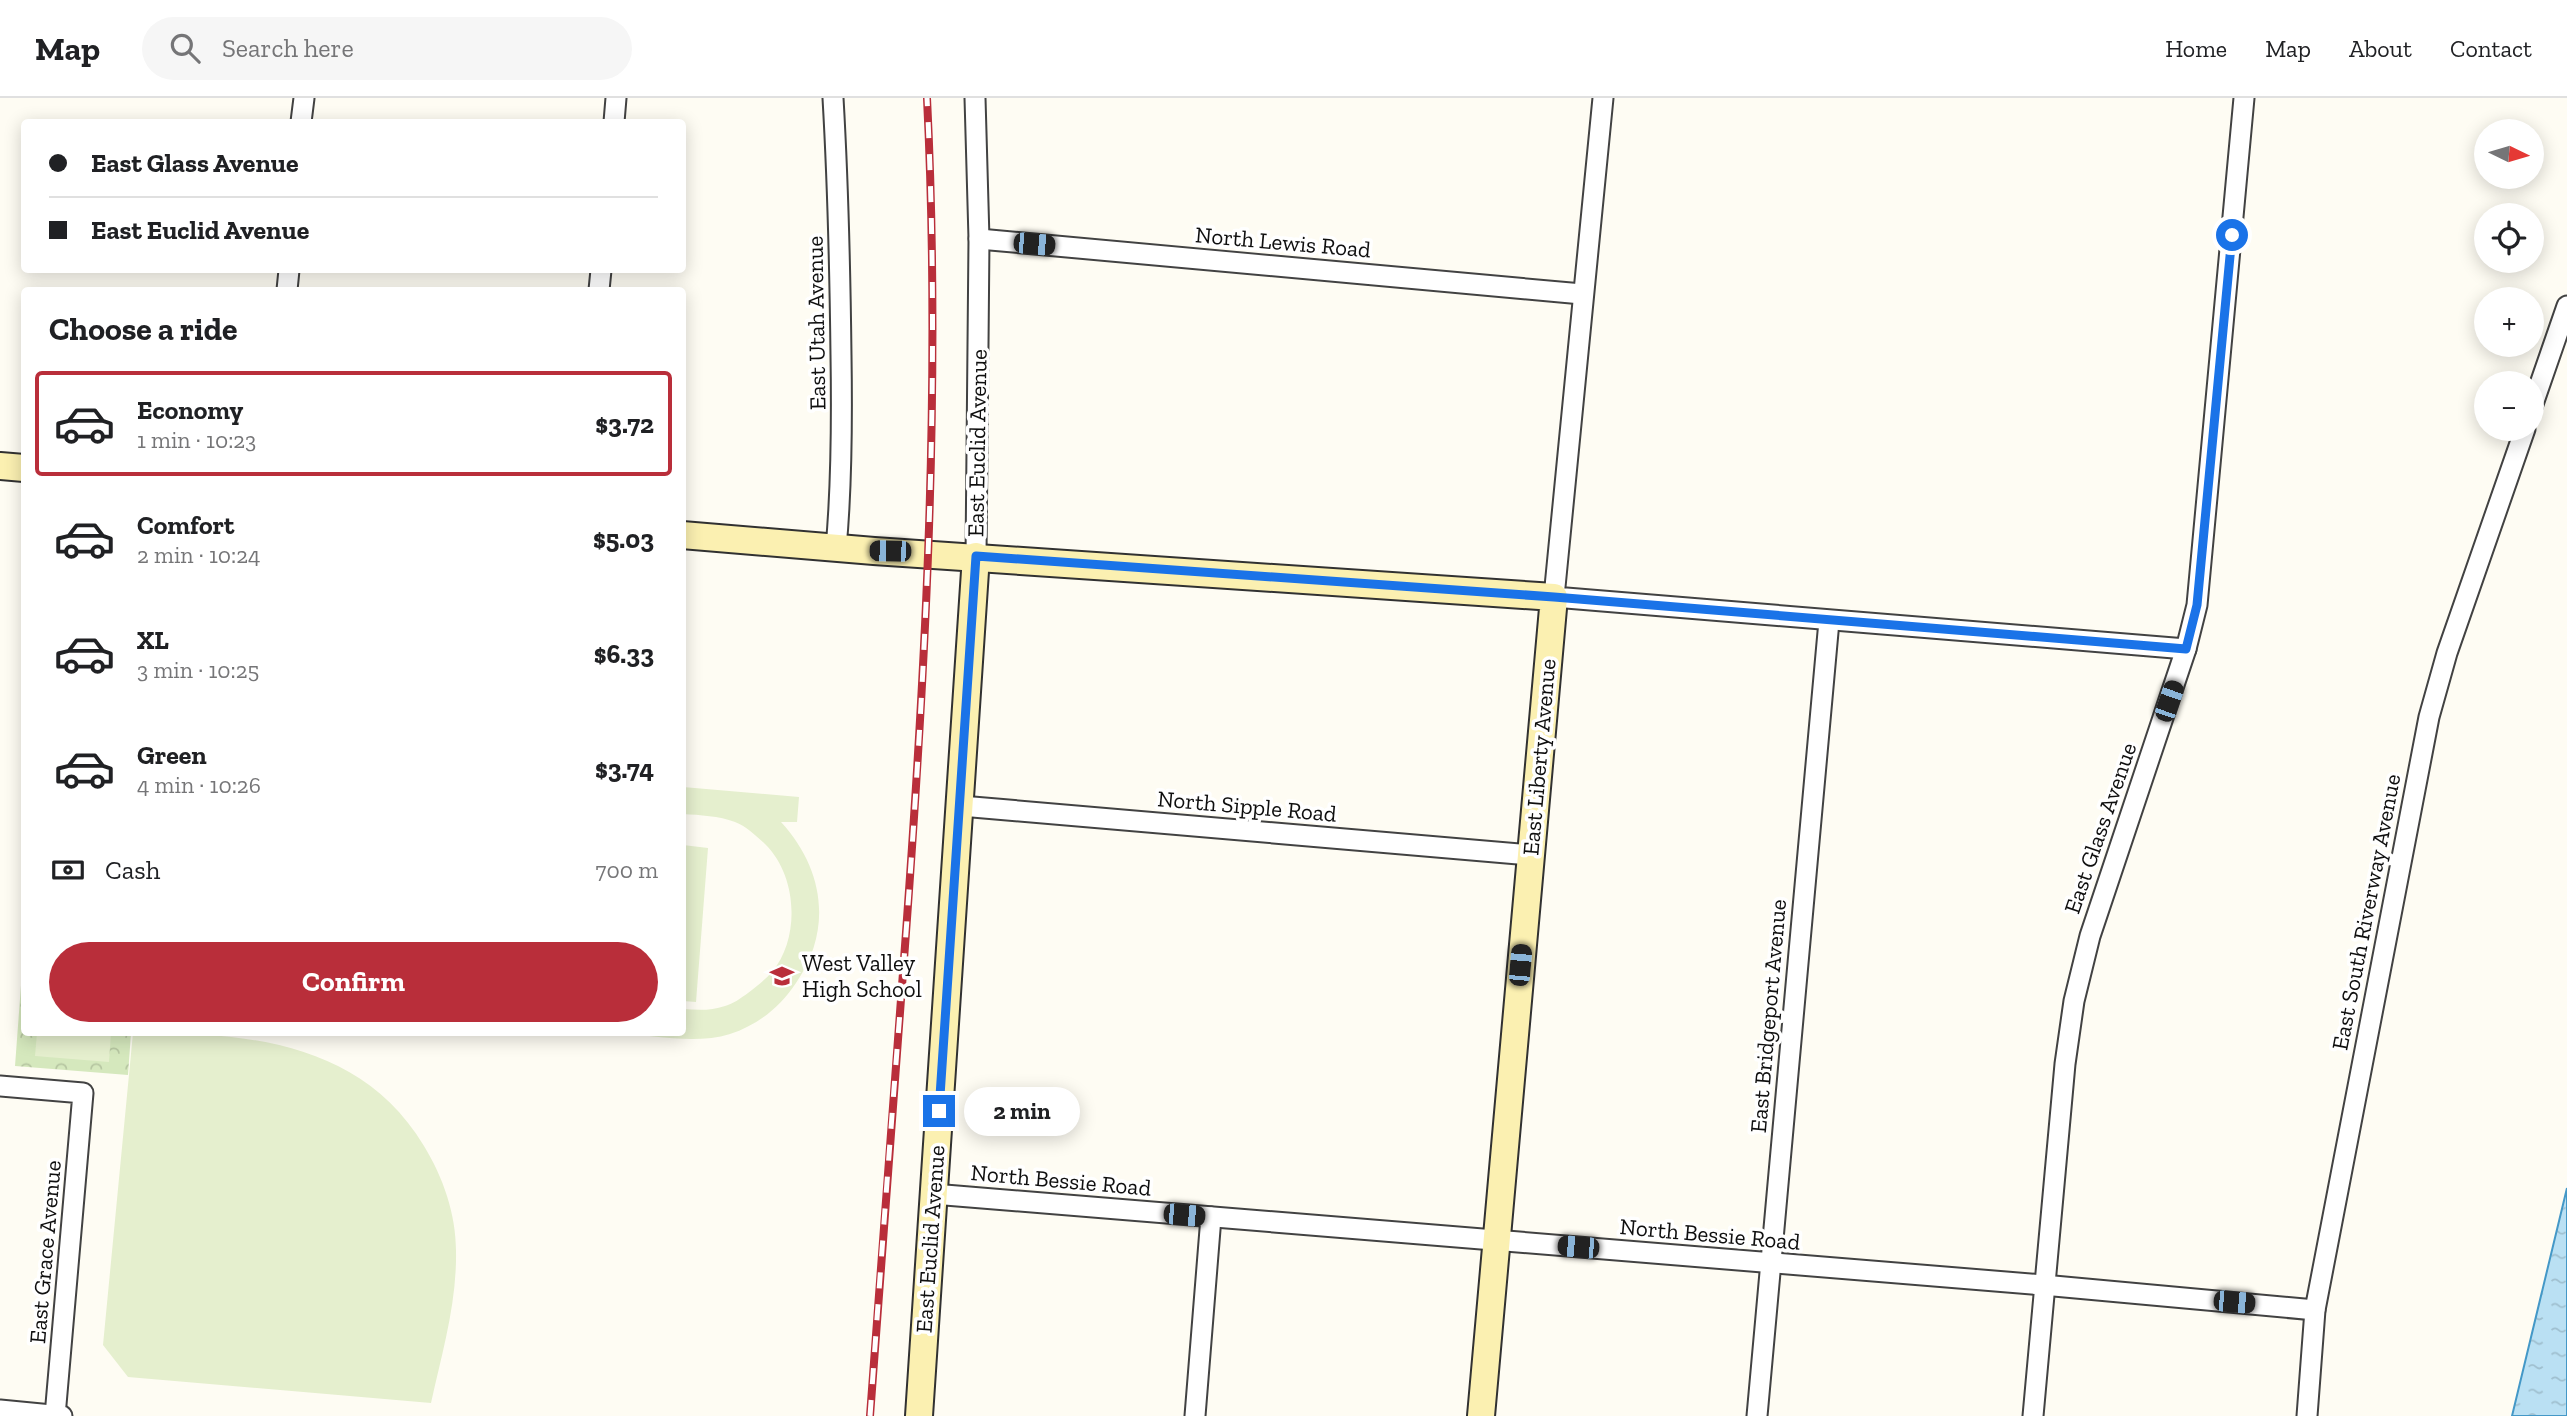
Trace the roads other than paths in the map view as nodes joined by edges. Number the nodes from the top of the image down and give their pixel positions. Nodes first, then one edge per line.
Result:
1 (304, 98) edge
2 (616, 98) edge
3 (833, 98) edge
4 (975, 98) edge
5 (1603, 98) edge
6 (2244, 98) edge
7 (301, 119) edge
8 (614, 119) edge
9 (979, 239) junction
10 (1582, 294) junction
11 (2567, 306) edge
12 (2544, 372) edge
13 (2521, 441) edge
14 (0, 466) edge
15 (21, 468) edge
16 (686, 535) edge
17 (836, 548) junction
18 (976, 556) junction
19 (1554, 597) junction
20 (1829, 621) junction
21 (2186, 649) junction
22 (961, 806) junction
23 (1530, 855) junction
24 (0, 1086) edge
25 (933, 1194) junction
26 (1211, 1217) junction
27 (1495, 1240) junction
28 (1769, 1264) junction
29 (2043, 1285) junction
30 (2315, 1310) junction
31 (0, 1410) edge
32 (55, 1416) edge
33 (62, 1416) edge
34 (919, 1416) edge
35 (1195, 1416) edge
36 (1481, 1416) edge
37 (1757, 1416) edge
38 (2033, 1416) edge
39 (2307, 1416) edge

1 - 7 street
2 - 8 street
3 - 17 street, East Utah Avenue
4 - 9 street, East Euclid Avenue
5 - 10 street, East Liberty Avenue
6 - 21 street, East Glass Avenue
9 - 10 street, North Lewis Road
9 - 18 street, East Euclid Avenue
10 - 19 street, East Liberty Avenue
11 - 12 street
13 - 30 street, East South Riverway Avenue
14 - 15 street
16 - 17 street
17 - 18 street
18 - 19 street
18 - 22 street, East Euclid Avenue
19 - 20 street
19 - 23 street, East Liberty Avenue
20 - 21 street
20 - 28 street, East Bridgeport Avenue
21 - 29 street, East Glass Avenue
22 - 23 street, North Sipple Road
22 - 25 street, East Euclid Avenue
23 - 27 street, East Liberty Avenue
24 - 32 street, East Grace Avenue
25 - 26 street, North Bessie Road
25 - 34 street, East Euclid Avenue
26 - 27 street, North Bessie Road
26 - 35 street
27 - 28 street, North Bessie Road
27 - 36 street, East Liberty Avenue
28 - 29 street, North Bessie Road
28 - 37 street, East Bridgeport Avenue
29 - 30 street, North Bessie Road
29 - 38 street, East Glass Avenue
30 - 39 street, East South Riverway Avenue
31 - 32 street
32 - 33 street

